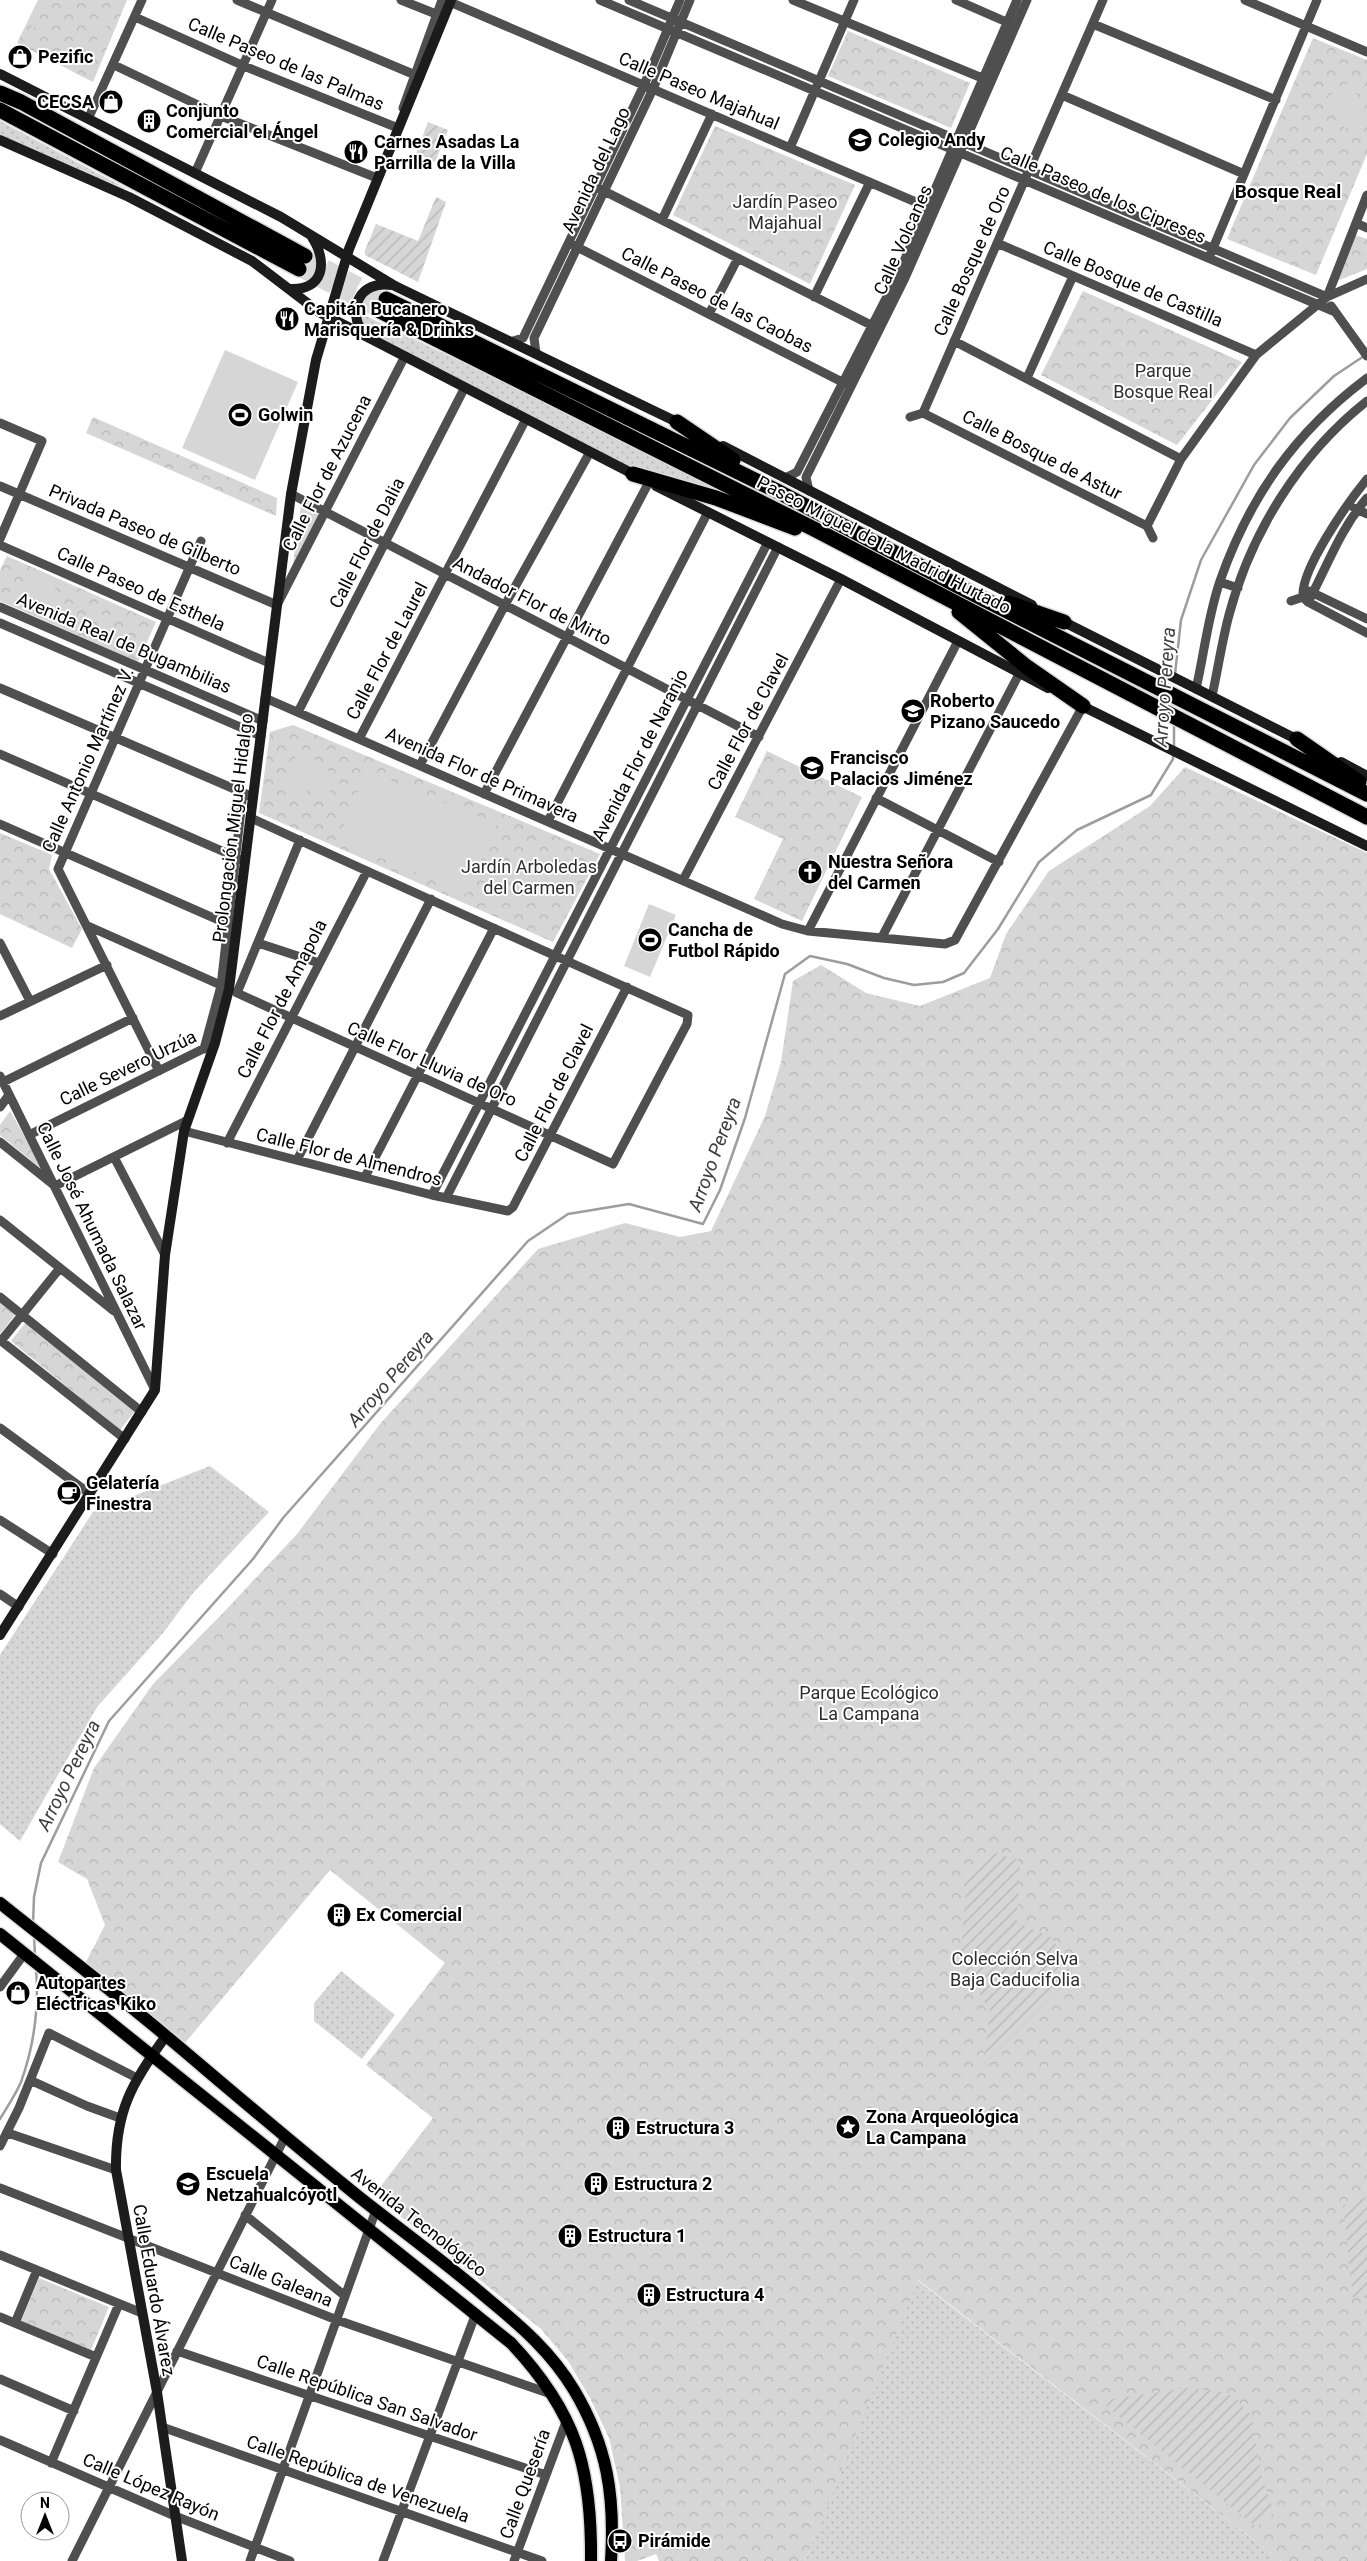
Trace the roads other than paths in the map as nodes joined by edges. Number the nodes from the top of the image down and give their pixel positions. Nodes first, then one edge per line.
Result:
1 (142, 0) edge
2 (237, 0) edge
3 (272, 0) edge
4 (401, 0) edge
5 (600, 0) edge
6 (629, 0) edge
7 (680, 0) edge
8 (690, 0) edge
9 (793, 0) edge
10 (854, 0) edge
11 (956, 0) edge
12 (1017, 0) edge
13 (1027, 0) edge
14 (1103, 0) edge
15 (1245, 0) edge
16 (1318, 0) edge
17 (453, 1) edge
18 (267, 13) junction
19 (440, 16) junction
20 (135, 17) junction
21 (677, 20) junction
22 (844, 21) junction
23 (1012, 24) junction
24 (1093, 24) junction
25 (1306, 26) junction
26 (672, 31) junction
27 (1367, 52) edge
28 (114, 65) junction
29 (244, 66) junction
30 (0, 74) edge
31 (416, 76) junction
32 (987, 80) junction
33 (819, 81) junction
34 (648, 87) junction
35 (814, 91) junction
36 (0, 93) edge
37 (1062, 95) junction
38 (1276, 100) junction
39 (0, 110) edge
40 (712, 114) junction
41 (221, 116) junction
42 (89, 117) junction
43 (399, 125) junction
44 (0, 140) edge
45 (961, 141) junction
46 (790, 148) junction
47 (956, 151) junction
48 (1029, 170) junction
49 (195, 173) junction
50 (1244, 174) junction
51 (377, 178) junction
52 (1025, 180) junction
53 (870, 182) junction
54 (596, 186) junction
55 (604, 191) junction
56 (1367, 195) edge
57 (931, 209) junction
58 (662, 220) junction
59 (1356, 223) junction
60 (1367, 228) edge
61 (310, 235) junction
62 (997, 243) junction
63 (573, 245) junction
64 (1213, 248) junction
65 (347, 257) junction
66 (738, 258) junction
67 (1210, 258) junction
68 (558, 276) junction
69 (1073, 276) junction
70 (1367, 279) edge
71 (395, 286) junction
72 (289, 289) junction
73 (814, 296) junction
74 (1327, 297) junction
75 (1318, 304) junction
76 (1333, 311) junction
77 (709, 314) junction
78 (329, 316) junction
79 (876, 328) junction
80 (364, 336) junction
81 (513, 341) junction
82 (954, 341) junction
83 (536, 354) junction
84 (1256, 355) junction
85 (405, 356) junction
86 (1367, 356) edge
87 (1027, 378) junction
88 (1367, 378) edge
89 (847, 384) junction
90 (464, 388) junction
91 (1367, 401) edge
92 (923, 413) junction
93 (910, 417) dead end
94 (526, 419) junction
95 (830, 419) junction
96 (677, 422) junction
97 (0, 423) edge
98 (590, 452) junction
99 (1181, 460) junction
100 (633, 474) junction
101 (785, 478) junction
102 (1367, 479) edge
103 (649, 482) junction
104 (0, 486) edge
105 (775, 490) junction
106 (810, 491) junction
107 (19, 494) junction
108 (291, 494) junction
109 (1367, 498) edge
110 (1347, 504) junction
111 (1357, 509) junction
112 (324, 511) junction
113 (708, 512) junction
114 (1367, 514) edge
115 (1147, 526) junction
116 (814, 529) junction
117 (1153, 538) dead end
118 (0, 539) edge
119 (201, 541) dead end
120 (768, 542) junction
121 (385, 543) junction
122 (0, 545) edge
123 (778, 547) junction
124 (189, 567) junction
125 (446, 575) junction
126 (841, 579) junction
127 (1220, 582) junction
128 (958, 586) junction
129 (1238, 588) junction
130 (933, 590) junction
131 (1313, 593) junction
132 (1304, 595) junction
133 (1291, 601) dead end
134 (277, 605) junction
135 (505, 605) junction
136 (0, 607) edge
137 (1211, 611) junction
138 (1229, 615) junction
139 (167, 618) junction
140 (1367, 619) edge
141 (1064, 622) junction
142 (0, 623) edge
143 (1367, 633) edge
144 (567, 637) junction
145 (958, 641) junction
146 (269, 663) junction
147 (145, 669) junction
148 (628, 669) junction
149 (1020, 674) junction
150 (139, 683) junction
151 (0, 688) edge
152 (1196, 689) junction
153 (1212, 696) junction
154 (265, 698) junction
155 (687, 700) junction
156 (698, 705) junction
157 (1083, 706) junction
158 (298, 712) junction
159 (263, 721) junction
160 (261, 736) junction
161 (115, 737) junction
162 (759, 737) junction
163 (359, 738) junction
164 (1297, 739) junction
165 (0, 754) edge
166 (420, 766) junction
167 (1367, 776) edge
168 (1367, 786) edge
169 (243, 792) junction
170 (91, 794) junction
171 (484, 794) junction
172 (1367, 794) edge
173 (253, 797) junction
174 (876, 798) junction
175 (1367, 817) edge
176 (251, 818) junction
177 (548, 821) junction
178 (0, 824) edge
179 (938, 830) junction
180 (300, 840) junction
181 (1367, 846) edge
182 (610, 848) junction
183 (65, 852) junction
184 (622, 854) junction
185 (240, 859) junction
186 (1000, 862) junction
187 (367, 870) junction
188 (683, 880) junction
189 (431, 899) junction
190 (88, 926) junction
191 (232, 926) junction
192 (494, 928) junction
193 (808, 931) junction
194 (882, 937) junction
195 (0, 943) edge
196 (258, 943) junction
197 (555, 955) junction
198 (567, 961) junction
199 (319, 963) junction
200 (107, 965) junction
201 (627, 988) junction
202 (229, 989) junction
203 (30, 1002) junction
204 (0, 1016) edge
205 (133, 1018) junction
206 (291, 1018) junction
207 (215, 1043) junction
208 (355, 1047) junction
209 (204, 1049) junction
210 (159, 1071) junction
211 (418, 1075) junction
212 (1, 1079) edge
213 (9, 1095) junction
214 (479, 1103) junction
215 (0, 1107) edge
216 (492, 1108) junction
217 (185, 1126) junction
218 (30, 1135) junction
219 (550, 1135) junction
220 (0, 1142) edge
221 (227, 1143) junction
222 (114, 1157) junction
223 (296, 1160) junction
224 (365, 1177) junction
225 (55, 1186) junction
226 (432, 1195) junction
227 (446, 1198) junction
228 (508, 1211) joint
229 (0, 1220) edge
230 (165, 1255) junction
231 (60, 1268) junction
232 (0, 1297) edge
233 (116, 1313) junction
234 (22, 1315) junction
235 (1, 1340) edge
236 (155, 1390) junction
237 (142, 1412) junction
238 (0, 1428) edge
239 (125, 1439) junction
240 (90, 1494) junction
241 (0, 1520) edge
242 (53, 1554) junction
243 (0, 1594) edge
244 (19, 1607) junction
245 (0, 1635) edge
246 (0, 1903) edge
247 (0, 1934) edge
248 (26, 1955) junction
249 (0, 1987) edge
250 (166, 2036) junction
251 (151, 2056) junction
252 (138, 2078) junction
253 (32, 2080) junction
254 (120, 2118) junction
255 (8, 2133) junction
256 (285, 2137) junction
257 (0, 2146) edge
258 (276, 2154) junction
259 (116, 2170) junction
260 (0, 2188) edge
261 (376, 2210) junction
262 (245, 2214) junction
263 (370, 2229) junction
264 (129, 2239) junction
265 (0, 2255) edge
266 (37, 2270) junction
267 (216, 2272) junction
268 (345, 2296) junction
269 (119, 2304) junction
270 (142, 2313) junction
271 (476, 2313) junction
272 (0, 2317) edge
273 (337, 2320) junction
274 (15, 2324) junction
275 (177, 2351) junction
276 (96, 2357) junction
277 (458, 2361) junction
278 (0, 2379) edge
279 (156, 2392) junction
280 (554, 2395) junction
281 (309, 2396) junction
282 (74, 2411) junction
283 (567, 2419) junction
284 (162, 2427) junction
285 (430, 2436) junction
286 (0, 2440) edge
287 (51, 2463) junction
288 (283, 2470) junction
289 (546, 2475) junction
290 (109, 2488) junction
291 (401, 2512) junction
292 (176, 2516) junction
293 (254, 2548) junction
294 (516, 2557) edge
295 (72, 2561) edge
296 (182, 2561) edge
297 (250, 2561) edge
298 (290, 2561) edge
299 (383, 2561) edge
300 (542, 2561) edge
301 (591, 2561) edge
302 (611, 2561) edge

1 - 20 street
2 - 18 street
3 - 18 street
4 - 19 street
5 - 26 street, Calle Paseo de los Cipreses
6 - 21 street, Calle Paseo de los Cipreses
7 - 21 street, Avenida del Lago
8 - 21 street, Avenida del Lago
9 - 22 street
10 - 22 street
11 - 23 street
12 - 23 street, Calle Volcanes
13 - 23 street, Calle Volcanes
14 - 24 street, Calle Bosque de Oro
15 - 25 street
16 - 25 street
17 - 19 street, Prolongación Miguel Hidalgo
17 - 34 street, Calle Paseo Majahual
18 - 29 street
18 - 31 street
19 - 31 street, Prolongación Miguel Hidalgo
20 - 28 street
20 - 29 street, Calle Paseo de las Palmas
21 - 26 street, Avenida del Lago
21 - 33 street, Calle Paseo de los Cipreses
22 - 32 street
22 - 33 street
23 - 32 street, Calle Volcanes
24 - 37 street, Calle Bosque de Oro
24 - 38 street
25 - 27 street
25 - 38 street
26 - 34 street, Avenida del Lago
26 - 35 street, Calle Paseo de los Cipreses
28 - 41 street
28 - 42 street
29 - 41 street
29 - 43 street, Calle Paseo de las Palmas
30 - 42 street
31 - 43 street, Prolongación Miguel Hidalgo
32 - 45 street, Calle Volcanes
33 - 35 street
33 - 45 street, Calle Paseo de los Cipreses
34 - 40 street, Calle Paseo Majahual
34 - 54 street, Avenida del Lago
34 - 55 street, Avenida del Lago
35 - 46 street
35 - 47 street, Calle Paseo de los Cipreses
36 - 39 highway
37 - 48 street, Calle Bosque de Oro
37 - 50 street
38 - 50 street
40 - 46 street, Calle Paseo Majahual
40 - 58 street
41 - 49 street
41 - 51 street
42 - 49 street
43 - 51 street, Prolongación Miguel Hidalgo
44 - 72 street
45 - 47 street, Calle Volcanes
45 - 48 street, Calle Paseo de los Cipreses
46 - 53 street, Calle Paseo Majahual
47 - 52 street, Calle Paseo de los Cipreses
47 - 57 street, Calle Volcanes
48 - 52 street, Calle Bosque de Oro
48 - 64 street, Calle Paseo de los Cipreses
49 - 61 street
50 - 64 street
51 - 65 street, Prolongación Miguel Hidalgo
52 - 62 street, Calle Bosque de Oro
52 - 67 street, Calle Paseo de los Cipreses
53 - 57 street, Calle Paseo Majahual
53 - 73 street
54 - 55 street
54 - 63 street, Avenida del Lago
55 - 58 street
55 - 63 street, Avenida del Lago
56 - 59 street
57 - 79 street, Calle Volcanes
58 - 66 street
59 - 60 street
59 - 74 street
61 - 65 street
61 - 72 street
62 - 69 street, Calle Bosque de Castilla
62 - 82 street, Calle Bosque de Oro
63 - 68 street, Avenida del Lago
63 - 77 street, Calle Paseo de las Caobas
64 - 67 street
64 - 74 street, Calle Paseo de los Cipreses
65 - 71 street
65 - 78 street, Prolongación Miguel Hidalgo
66 - 73 street
66 - 77 street
67 - 75 street, Calle Paseo de los Cipreses
68 - 81 street, Avenida del Lago
68 - 83 street, Avenida del Lago
69 - 84 street, Calle Bosque de Castilla
69 - 87 street
70 - 74 street
71 - 80 street
71 - 81 street
72 - 78 street
73 - 79 street
74 - 75 street
74 - 76 street
75 - 76 street, Calle Paseo de los Cipreses
75 - 84 street
76 - 86 street
77 - 89 street, Calle Paseo de las Caobas
78 - 80 street
78 - 108 street, Prolongación Miguel Hidalgo
79 - 89 street, Calle Volcanes
80 - 85 street
81 - 83 street
82 - 87 street
82 - 92 street, Calle Bosque de Oro
83 - 96 street
84 - 99 street
85 - 90 street
85 - 112 street, Calle Flor de Azucena
87 - 99 street
88 - 127 street
89 - 95 street, Calle Volcanes
90 - 94 street
90 - 121 street, Calle Flor de Dalia
91 - 129 street
92 - 93 street
92 - 115 street, Calle Bosque de Astur
94 - 98 street
94 - 125 street, Calle Flor de Laurel
95 - 101 street, Calle Volcanes
95 - 106 street, Calle Volcanes
96 - 101 street
96 - 105 highway
97 - 107 street
98 - 100 street
98 - 135 street
99 - 115 street
100 - 103 street
100 - 116 highway
101 - 106 street
102 - 110 street
103 - 113 street
103 - 144 street
104 - 107 street, Privada Paseo de Gilberto
105 - 116 highway, Paseo Miguel de la Madrid Hurtado
105 - 128 highway, Paseo Miguel de la Madrid Hurtado
106 - 141 street
107 - 118 street
107 - 124 street, Privada Paseo de Gilberto
108 - 112 street, Andador Flor de Mirto
108 - 134 street, Prolongación Miguel Hidalgo
109 - 111 street
110 - 111 street
110 - 132 street
111 - 114 street
111 - 131 street
112 - 121 street, Andador Flor de Mirto
112 - 134 street, Calle Flor de Azucena
113 - 120 street
113 - 148 street
115 - 117 street
116 - 130 highway, Paseo Miguel de la Madrid Hurtado
119 - 124 street, Calle Antonio Martínez V.
120 - 123 street
120 - 155 street, Avenida Flor de Naranjo
121 - 125 street, Andador Flor de Mirto
121 - 158 street, Calle Flor de Dalia
122 - 139 street, Calle Paseo de Esthela
123 - 126 street
123 - 156 street, Avenida Flor de Naranjo
124 - 134 street, Privada Paseo de Gilberto
124 - 139 street, Calle Antonio Martínez V.
125 - 135 street, Andador Flor de Mirto
125 - 163 street, Calle Flor de Laurel
126 - 145 street
126 - 162 street, Calle Flor de Clavel
127 - 129 street
127 - 137 street
128 - 141 highway
128 - 172 highway, Paseo Miguel de la Madrid Hurtado
129 - 138 street
130 - 157 highway
130 - 175 highway, Paseo Miguel de la Madrid Hurtado
131 - 132 street
131 - 140 street
132 - 133 street
132 - 143 street
134 - 146 street, Prolongación Miguel Hidalgo
135 - 144 street, Andador Flor de Mirto
135 - 166 street
136 - 147 street, Avenida Real de Bugambilias
137 - 138 street
137 - 152 street
138 - 153 street
139 - 146 street, Calle Paseo de Esthela
139 - 147 street, Calle Antonio Martínez V.
141 - 152 street
142 - 150 street, Avenida Real de Bugambilias
144 - 148 street, Andador Flor de Mirto
144 - 171 street
145 - 149 street
145 - 174 street
146 - 154 street, Prolongación Miguel Hidalgo
147 - 150 street, Calle Antonio Martínez V.
147 - 159 street, Avenida Real de Bugambilias
148 - 155 street, Andador Flor de Mirto
148 - 177 street
149 - 157 street
149 - 179 street
150 - 160 street, Avenida Real de Bugambilias
150 - 161 street, Calle Antonio Martínez V.
151 - 161 street
152 - 153 street
153 - 164 street
154 - 158 street, Avenida Flor de Primavera
154 - 159 street, Prolongación Miguel Hidalgo
155 - 156 street, Andador Flor de Mirto
155 - 182 street, Avenida Flor de Naranjo
156 - 162 street, Andador Flor de Mirto
156 - 184 street, Avenida Flor de Naranjo
157 - 181 street
157 - 186 street
158 - 163 street, Avenida Flor de Primavera
159 - 160 street, Prolongación Miguel Hidalgo
160 - 173 street, Prolongación Miguel Hidalgo
161 - 169 street
161 - 170 street, Calle Antonio Martínez V.
162 - 188 street, Calle Flor de Clavel
163 - 166 street, Avenida Flor de Primavera
164 - 167 street
164 - 168 highway
165 - 170 street
166 - 171 street, Avenida Flor de Primavera
169 - 173 street
169 - 185 street
170 - 183 street, Calle Antonio Martínez V.
170 - 185 street
171 - 177 street, Avenida Flor de Primavera
173 - 176 street, Prolongación Miguel Hidalgo
174 - 179 street
174 - 193 street
176 - 180 street
176 - 185 street, Prolongación Miguel Hidalgo
177 - 182 street, Avenida Flor de Primavera
178 - 183 street
179 - 186 street
179 - 194 street
180 - 187 street
180 - 196 street
182 - 184 street, Avenida Flor de Primavera
182 - 197 street, Avenida Flor de Naranjo
183 - 190 street, Calle Antonio Martínez V.
183 - 191 street
184 - 188 street, Avenida Flor de Primavera
184 - 198 street, Avenida Flor de Naranjo
185 - 191 street, Prolongación Miguel Hidalgo
186 - 194 street, Avenida Flor de Primavera
187 - 189 street
187 - 199 street, Calle Flor de Amapola
188 - 193 street, Avenida Flor de Primavera
189 - 192 street
189 - 208 street
190 - 200 street, Calle Antonio Martínez V.
190 - 202 street, Calle Flor Lluvia de Oro
191 - 202 street, Prolongación Miguel Hidalgo
192 - 197 street
192 - 211 street
193 - 194 street, Avenida Flor de Primavera
195 - 203 street
196 - 199 street
196 - 202 street
197 - 198 street
197 - 214 street, Avenida Flor de Naranjo
198 - 201 street
198 - 216 street, Avenida Flor de Naranjo
199 - 206 street, Calle Flor de Amapola
200 - 203 street
200 - 205 street, Calle Antonio Martínez V.
201 - 219 street, Calle Flor de Clavel
201 - 219 street, Calle Flor Lluvia de Oro
202 - 206 street, Calle Flor Lluvia de Oro
202 - 207 street, Prolongación Miguel Hidalgo
202 - 209 street
203 - 204 street
205 - 210 street, Calle Antonio Martínez V.
205 - 212 street
206 - 208 street, Calle Flor Lluvia de Oro
206 - 221 street, Calle Flor de Amapola
207 - 209 street, Calle Severo Urzúa
207 - 217 street, Prolongación Miguel Hidalgo
208 - 211 street, Calle Flor Lluvia de Oro
208 - 223 street
209 - 210 street, Calle Severo Urzúa
210 - 218 street, Calle Severo Urzúa
211 - 214 street, Calle Flor Lluvia de Oro
211 - 224 street
212 - 213 street, Calle José Ahumada Salazar
213 - 215 street
213 - 218 street, Calle José Ahumada Salazar
214 - 216 street, Calle Flor Lluvia de Oro
214 - 226 street, Avenida Flor de Naranjo
216 - 219 street, Calle Flor Lluvia de Oro
216 - 227 street, Avenida Flor de Naranjo
217 - 221 street, Calle Flor de Almendros
217 - 222 street
217 - 230 street, Prolongación Miguel Hidalgo
218 - 225 street, Calle José Ahumada Salazar
219 - 228 street, Calle Flor de Clavel
220 - 225 street
221 - 223 street, Calle Flor de Almendros
222 - 225 street
222 - 230 street
223 - 224 street, Calle Flor de Almendros
224 - 226 street, Calle Flor de Almendros
225 - 233 street, Calle José Ahumada Salazar
226 - 227 street, Calle Flor de Almendros
227 - 228 street, Calle Flor de Almendros
229 - 231 street
230 - 236 street, Prolongación Miguel Hidalgo
231 - 233 street
231 - 234 street
232 - 234 street
233 - 236 street, Calle José Ahumada Salazar
234 - 235 street
234 - 237 street
235 - 239 street
236 - 237 street, Prolongación Miguel Hidalgo
237 - 239 street, Prolongación Miguel Hidalgo
238 - 240 street
239 - 240 street, Prolongación Miguel Hidalgo
240 - 242 street, Prolongación Miguel Hidalgo
241 - 242 street
242 - 244 street, Prolongación Miguel Hidalgo
243 - 244 street
244 - 245 street, Prolongación Miguel Hidalgo
246 - 250 main road, Avenida Tecnológico
247 - 248 main road, Avenida Tecnológico
248 - 249 street
248 - 251 main road, Avenida Tecnológico
250 - 251 street, Calle Eduardo Álvarez
250 - 256 main road, Avenida Tecnológico
251 - 252 street, Calle Eduardo Álvarez
251 - 258 main road, Avenida Tecnológico
252 - 253 street
252 - 254 street, Calle Eduardo Álvarez
253 - 254 street
253 - 255 street
254 - 259 street, Calle Eduardo Álvarez
255 - 257 street
255 - 259 street
256 - 258 street
256 - 261 main road, Avenida Tecnológico
258 - 262 street
258 - 263 main road, Avenida Tecnológico
259 - 264 street, Calle Eduardo Álvarez
260 - 264 street, Calle Galeana
261 - 263 street
261 - 302 main road, Avenida Tecnológico
262 - 267 street
262 - 268 street
263 - 268 street
263 - 271 main road, Avenida Tecnológico
264 - 267 street, Calle Galeana
264 - 270 street, Calle Eduardo Álvarez
265 - 266 street
266 - 269 street
266 - 274 street
267 - 273 street, Calle Galeana
267 - 275 street
268 - 273 street
269 - 270 street
269 - 276 street
270 - 279 street, Calle Eduardo Álvarez
271 - 277 street
271 - 280 main road, Avenida Tecnológico
272 - 274 street
273 - 277 street, Calle Galeana
273 - 281 street
274 - 276 street
275 - 279 street
275 - 281 street, Calle República San Salvador
276 - 282 street
277 - 280 street, Calle Galeana
277 - 285 street
278 - 282 street
279 - 284 street, Calle Eduardo Álvarez
279 - 290 street
280 - 283 main road, Avenida Tecnológico
281 - 285 street, Calle República San Salvador
281 - 288 street
282 - 287 street
283 - 289 street, Calle Quesería
283 - 301 main road, Avenida Tecnológico
284 - 288 street, Calle República de Venezuela
284 - 292 street, Calle Eduardo Álvarez
285 - 289 street, Calle República San Salvador
285 - 291 street
286 - 287 street, Calle López Rayón
287 - 290 street, Calle López Rayón
288 - 291 street, Calle República de Venezuela
288 - 293 street
289 - 294 street, Calle Quesería
290 - 292 street, Calle López Rayón
290 - 295 street
291 - 294 street, Calle República de Venezuela
291 - 299 street
292 - 293 street, Calle López Rayón
292 - 296 street, Calle Eduardo Álvarez
293 - 297 street
293 - 298 street, Calle López Rayón
294 - 300 street, Calle República de Venezuela

